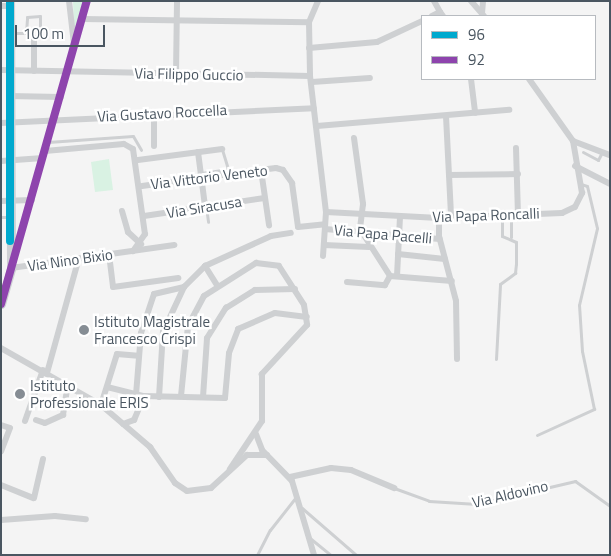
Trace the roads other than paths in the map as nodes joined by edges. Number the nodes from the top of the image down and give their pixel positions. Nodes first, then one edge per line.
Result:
1 (69, 1) edge
2 (88, 1) edge
3 (177, 1) edge
4 (318, 1) edge
5 (434, 1) edge
6 (471, 1) edge
7 (483, 1) edge
8 (7, 4) edge
9 (441, 14) edge
10 (483, 15) edge
11 (82, 19) junction
12 (176, 20) junction
13 (421, 21) edge
14 (309, 22) junction
15 (10, 33) junction
16 (34, 38) joint
17 (74, 45) junction
18 (310, 48) junction
19 (6, 70) edge
20 (34, 71) junction
21 (68, 71) junction
22 (176, 74) junction
23 (370, 78) dead end
24 (311, 79) junction
25 (471, 80) edge
26 (530, 80) edge
27 (10, 96) junction
28 (61, 97) junction
29 (314, 108) junction
30 (509, 110) dead end
31 (475, 113) junction
32 (154, 114) junction
33 (446, 116) junction
34 (54, 118) junction
35 (5, 122) edge
36 (317, 126) junction
37 (354, 138) dead end
38 (573, 140) junction
39 (47, 142) junction
40 (154, 146) dead end
41 (516, 148) dead end
42 (222, 149) joint
43 (141, 150) dead end
44 (198, 152) junction
45 (583, 152) dead end
46 (603, 152) junction
47 (44, 154) junction
48 (610, 156) edge
49 (6, 158) edge
50 (138, 160) junction
51 (575, 166) junction
52 (276, 168) joint
53 (261, 170) junction
54 (518, 174) junction
55 (201, 175) junction
56 (449, 175) junction
57 (579, 183) junction
58 (610, 184) edge
59 (142, 186) junction
60 (265, 198) junction
61 (32, 200) junction
62 (205, 206) junction
63 (6, 209) edge
64 (122, 211) dead end
65 (326, 212) junction
66 (502, 214) junction
67 (515, 214) junction
68 (360, 215) junction
69 (451, 215) junction
70 (144, 216) junction
71 (400, 216) junction
72 (439, 218) junction
73 (208, 222) dead end
74 (269, 225) dead end
75 (325, 226) junction
76 (363, 232) junction
77 (291, 233) dead end
78 (399, 236) junction
79 (511, 237) junction
80 (440, 239) junction
81 (141, 244) junction
82 (324, 245) junction
83 (174, 246) dead end
84 (368, 248) dead end
85 (129, 252) junction
86 (109, 254) junction
87 (398, 254) junction
88 (323, 256) dead end
89 (79, 258) junction
90 (445, 259) junction
91 (205, 266) junction
92 (12, 268) junction
93 (393, 276) junction
94 (178, 278) dead end
95 (347, 282) dead end
96 (452, 282) junction
97 (217, 285) junction
98 (184, 287) junction
99 (295, 289) junction
100 (1, 304) edge
101 (307, 316) junction
102 (1, 348) edge
103 (138, 356) junction
104 (457, 359) dead end
105 (496, 359) dead end
106 (45, 372) junction
107 (68, 384) junction
108 (107, 388) junction
109 (136, 395) junction
110 (144, 396) junction
111 (159, 396) junction
112 (181, 396) junction
113 (203, 398) junction
114 (101, 405) junction
115 (36, 420) dead end
116 (24, 421) dead end
117 (123, 424) junction
118 (1, 425) edge
119 (256, 434) junction
120 (537, 434) dead end
121 (1, 451) edge
122 (267, 456) junction
123 (43, 458) dead end
124 (230, 469) junction
125 (290, 477) junction
126 (1, 485) edge
127 (394, 488) joint
128 (297, 496) junction
129 (300, 506) junction
130 (610, 506) edge
131 (86, 519) dead end
132 (1, 520) edge
133 (308, 537) junction
134 (257, 555) edge
135 (314, 555) edge
136 (331, 555) edge
137 (356, 555) edge

1 - 17 street
2 - 11 street
3 - 12 street
4 - 14 street
5 - 9 street
6 - 10 street
7 - 10 street
8 - 15 main road
11 - 12 street
11 - 17 street
12 - 14 street
12 - 22 street
13 - 18 street
14 - 18 street
15 - 16 lane
15 - 19 main road
16 - 20 street
17 - 21 street
18 - 24 street
19 - 20 street, Via Filippo Guccio
19 - 27 main road
20 - 21 street, Via Filippo Guccio
21 - 22 street, Via Filippo Guccio
21 - 28 street
22 - 24 street, Via Filippo Guccio
23 - 24 street, Via Filippo Guccio
24 - 29 street
25 - 31 street
26 - 38 street
27 - 28 street
27 - 35 main road
28 - 34 street
29 - 32 street, Via Gustavo Roccella
29 - 36 street
30 - 31 street
31 - 33 street
32 - 34 street, Via Gustavo Roccella
32 - 40 street
33 - 36 street
33 - 56 street
34 - 35 street, Via Gustavo Roccella
34 - 39 street
35 - 49 main road
36 - 65 street
37 - 68 street
38 - 46 street
38 - 51 street, Via Papa Roncalli
39 - 43 lane
39 - 47 street
41 - 54 street
42 - 44 street
42 - 55 lane
44 - 50 street
44 - 55 street
45 - 46 lane
46 - 48 street
47 - 49 street
47 - 50 street
47 - 61 street
49 - 63 main road
50 - 59 street
51 - 57 street, Via Papa Roncalli
51 - 58 street
52 - 53 street, Via Vittorio Veneto
52 - 75 street, Via Papa Pacelli
53 - 55 street, Via Vittorio Veneto
53 - 60 street
54 - 56 street
54 - 67 street
55 - 59 street, Via Vittorio Veneto
55 - 62 street
56 - 69 street
57 - 67 street, Via Papa Roncalli
57 - 120 lane
59 - 70 street
60 - 62 street, Via Siracusa
60 - 74 street
61 - 63 street
61 - 92 street
62 - 70 street, Via Siracusa
62 - 73 lane
63 - 92 main road
64 - 81 street
65 - 68 street, Via Papa Roncalli
65 - 75 street
66 - 67 street, Via Papa Roncalli
66 - 69 street, Via Papa Roncalli
66 - 79 lane
67 - 79 lane
68 - 71 street, Via Papa Roncalli
68 - 76 street
69 - 72 street, Via Papa Roncalli
70 - 81 street
71 - 72 street, Via Papa Roncalli
71 - 78 street
72 - 80 street
75 - 76 street, Via Papa Pacelli
75 - 82 street
76 - 78 street, Via Papa Pacelli
76 - 93 street
77 - 91 street
78 - 80 street, Via Papa Pacelli
78 - 87 street
79 - 105 lane
80 - 90 street
81 - 85 street
82 - 84 street
82 - 88 street
83 - 85 street, Via Nino Bixio
85 - 86 street, Via Nino Bixio
86 - 89 street, Via Nino Bixio
86 - 94 street
87 - 90 street
87 - 93 street
89 - 92 street, Via Nino Bixio
89 - 106 street
90 - 96 street
91 - 97 street
91 - 98 street
92 - 100 main road
93 - 95 street
93 - 96 street
96 - 104 street
97 - 99 street
97 - 112 street
98 - 103 street
98 - 111 street
99 - 101 street
99 - 113 street
101 - 113 street
101 - 119 street
102 - 106 street
103 - 108 street
103 - 109 street
106 - 107 street
106 - 116 street
107 - 114 street
107 - 115 street
108 - 109 street
108 - 114 street
109 - 110 street
110 - 111 street
110 - 117 street
111 - 112 street
112 - 113 street
114 - 117 street
117 - 124 street
118 - 121 street
119 - 122 street
119 - 124 street
122 - 124 street
122 - 125 street
123 - 126 street
125 - 127 street, Via Aldovino
125 - 128 street
127 - 130 lane, Via Aldovino
128 - 129 street
128 - 134 lane
129 - 133 street
129 - 137 lane
131 - 132 street
133 - 135 street
133 - 136 lane

